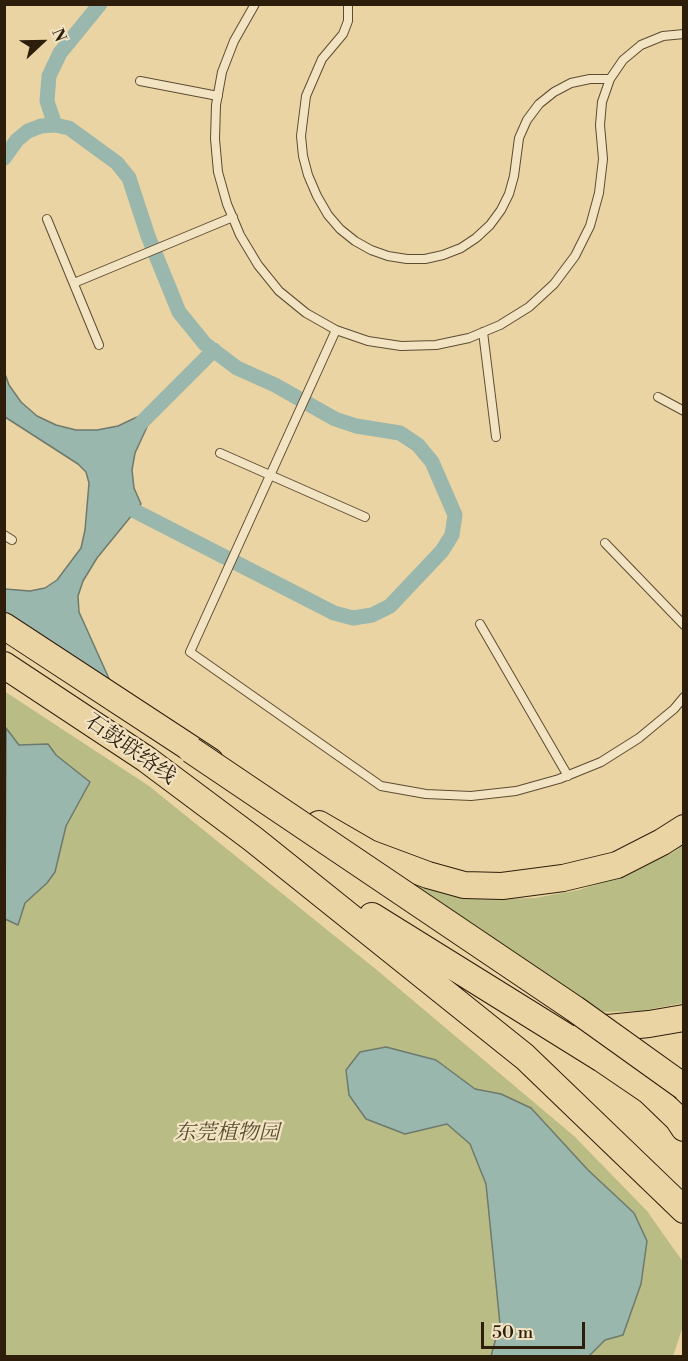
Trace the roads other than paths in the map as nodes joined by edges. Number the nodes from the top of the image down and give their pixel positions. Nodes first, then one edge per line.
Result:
1 (255, 4) edge
2 (348, 4) edge
3 (684, 34) edge
4 (610, 80) junction
5 (140, 81) dead end
6 (218, 96) junction
7 (233, 217) junction
8 (47, 219) dead end
9 (74, 283) junction
10 (336, 330) junction
11 (483, 332) junction
12 (99, 345) dead end
13 (658, 397) dead end
14 (684, 411) edge
15 (496, 437) dead end
16 (220, 453) dead end
17 (270, 475) junction
18 (365, 517) dead end
19 (605, 543) dead end
20 (480, 624) dead end
21 (684, 625) edge
22 (4, 626) edge
23 (4, 665) edge
24 (684, 698) edge
25 (191, 750) junction
26 (567, 776) junction
27 (684, 828) edge
28 (253, 839) junction
29 (482, 983) junction
30 (684, 1018) edge
31 (684, 1087) edge
32 (684, 1128) edge
33 (684, 1210) edge

1 - 6 lane
2 - 4 lane
3 - 4 lane
4 - 11 lane
5 - 6 lane
6 - 7 lane
7 - 9 lane
7 - 10 lane
8 - 9 lane
9 - 12 lane
10 - 11 lane
10 - 17 lane
11 - 15 lane
13 - 14 lane
16 - 17 lane
17 - 18 lane
17 - 26 lane
19 - 21 lane
20 - 26 lane
22 - 25 highway, 石鼓联络线
23 - 28 highway, 石鼓联络线
24 - 26 lane
25 - 27 highway
25 - 31 highway, bridge
28 - 29 highway
28 - 33 highway
29 - 30 highway, bridge
29 - 32 highway

